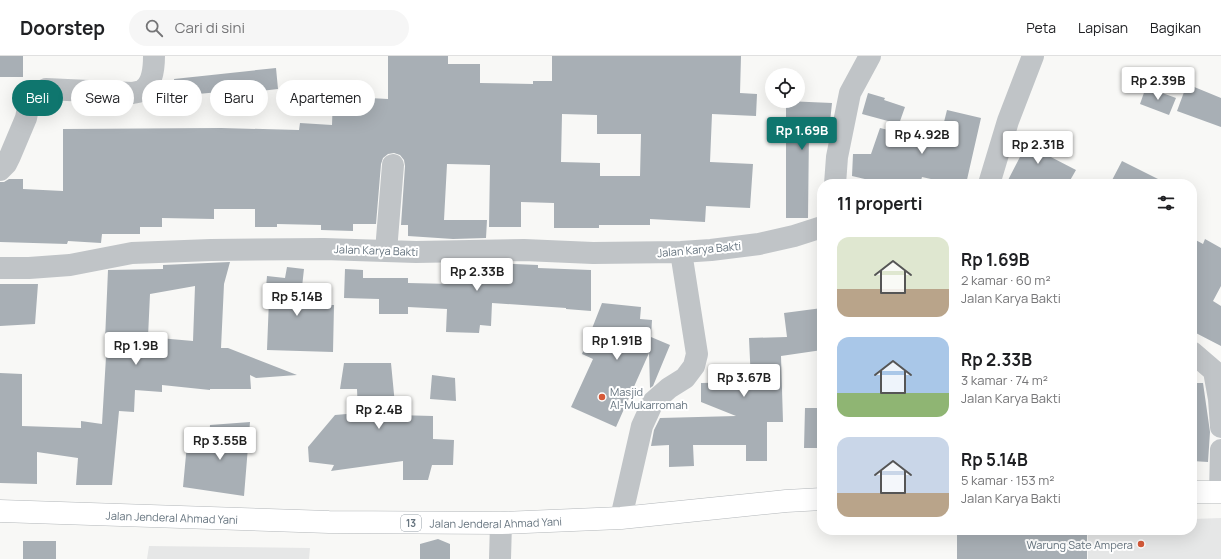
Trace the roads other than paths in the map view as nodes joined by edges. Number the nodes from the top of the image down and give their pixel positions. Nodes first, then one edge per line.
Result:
1 (154, 56) edge
2 (870, 56) edge
3 (1033, 56) edge
4 (393, 165) dead end
5 (0, 170) edge
6 (835, 179) edge
7 (991, 179) edge
8 (817, 229) edge
9 (386, 251) junction
10 (681, 252) junction
11 (0, 268) edge
12 (1197, 356) edge
13 (1221, 427) edge
14 (1221, 450) edge
15 (1197, 492) edge
16 (1221, 492) edge
17 (817, 499) edge
18 (0, 511) edge
19 (621, 518) junction
20 (501, 523) junction
21 (500, 559) edge

1 - 5 street
2 - 6 street
3 - 7 street
4 - 9 street
8 - 10 street, Jalan Karya Bakti
9 - 10 street, Jalan Karya Bakti
9 - 11 street, Jalan Karya Bakti
10 - 19 street
12 - 13 street
14 - 16 street
15 - 16 highway
17 - 19 highway, Jalan Jenderal Ahmad Yani / 13
18 - 20 highway, Jalan Jenderal Ahmad Yani / 13
19 - 20 highway, Jalan Jenderal Ahmad Yani / 13
20 - 21 street

